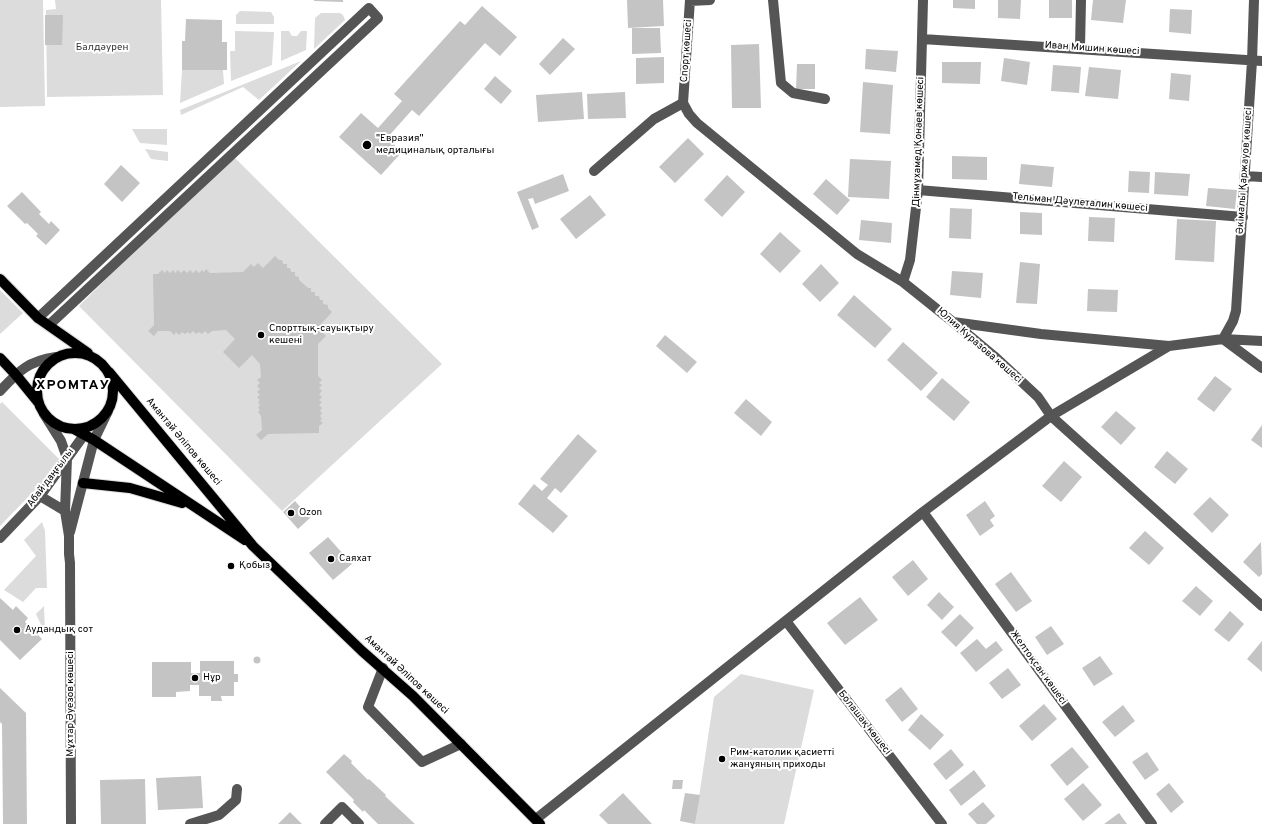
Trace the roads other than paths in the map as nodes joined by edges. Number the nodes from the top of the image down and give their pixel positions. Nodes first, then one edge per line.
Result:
1 (690, 0) edge
2 (710, 0) edge
3 (773, 0) edge
4 (923, 0) edge
5 (1081, 0) edge
6 (1254, 0) edge
7 (922, 39) junction
8 (1080, 48) junction
9 (1257, 61) edge
10 (825, 99) dead end
11 (683, 103) junction
12 (594, 171) dead end
13 (1245, 176) junction
14 (1262, 177) edge
15 (918, 190) junction
16 (1242, 217) junction
17 (0, 279) edge
18 (903, 282) junction
19 (38, 318) junction
20 (953, 322) junction
21 (49, 325) junction
22 (1223, 339) junction
23 (1262, 341) edge
24 (1169, 346) junction
25 (93, 356) junction
26 (56, 357) junction
27 (0, 358) edge
28 (1262, 368) edge
29 (109, 372) junction
30 (16, 375) junction
31 (0, 391) edge
32 (39, 404) junction
33 (108, 411) junction
34 (44, 414) junction
35 (1051, 416) junction
36 (74, 429) junction
37 (84, 435) junction
38 (94, 440) junction
39 (67, 458) junction
40 (82, 483) junction
41 (40, 496) junction
42 (192, 507) junction
43 (65, 511) junction
44 (923, 512) junction
45 (69, 536) junction
46 (0, 538) edge
47 (253, 546) junction
48 (1262, 606) edge
49 (786, 621) junction
50 (383, 668) junction
51 (461, 744) junction
52 (237, 789) dead end
53 (538, 822) edge
54 (71, 824) edge
55 (190, 824) edge
56 (325, 824) edge
57 (359, 824) edge
58 (942, 824) edge
59 (1152, 824) edge

1 - 2 street
1 - 11 street, Спорт көшесі
3 - 10 street
4 - 7 street, Дінмұхамед Қонаев көшесі
5 - 8 street
6 - 9 street, Әкімалы Қаржауов көшесі
7 - 8 street, Иван Мишин көшесі
7 - 15 street, Дінмұхамед Қонаев көшесі
8 - 9 street, Иван Мишин көшесі
9 - 13 street, Әкімалы Қаржауов көшесі
11 - 12 street
11 - 18 street, Юлия Куразова көшесі
13 - 14 street
13 - 16 street, Әкімалы Қаржауов көшесі
15 - 16 street, Тельман Дәулеталин көшесі
15 - 18 street, Дінмұхамед Қонаев көшесі
16 - 22 street, Әкімалы Қаржауов көшесі
17 - 19 main road
18 - 20 street, Юлия Куразова көшесі
19 - 21 main road
19 - 21 street
20 - 24 street
20 - 35 street, Юлия Куразова көшесі
21 - 25 main road
22 - 23 street
22 - 24 street
22 - 28 street
24 - 35 street
25 - 26 main road
25 - 29 main road
26 - 30 street
26 - 32 main road
27 - 30 main road
29 - 33 main road
29 - 47 main road, Амантай Әліпов көшесі
30 - 31 street
30 - 32 main road
32 - 34 main road
33 - 36 main road
33 - 38 street, Мұхтар Әуезов көшесі
34 - 36 main road
34 - 39 street, Мұхтар Әуезов көшесі
35 - 44 street
35 - 48 street, Юлия Куразова көшесі
36 - 37 main road, Амантай Әліпов көшесі
37 - 38 main road, Амантай Әліпов көшесі
37 - 39 street, Абай даңғылы
38 - 40 street, Мұхтар Әуезов көшесі
38 - 42 main road, Амантай Әліпов көшесі
39 - 41 street, Абай даңғылы
39 - 43 street, Мұхтар Әуезов көшесі
40 - 42 main road
40 - 45 street, Мұхтар Әуезов көшесі
41 - 43 street
41 - 46 street, Абай даңғылы
42 - 47 main road, Амантай Әліпов көшесі
43 - 45 street, Мұхтар Әуезов көшесі
44 - 49 street
44 - 59 street, Желтоқсан көшесі
45 - 54 street, Мұхтар Әуезов көшесі
47 - 50 main road, Амантай Әліпов көшесі
49 - 53 street
49 - 58 street, Болашақ көшесі
50 - 51 main road, Амантай Әліпов көшесі
50 - 51 street
51 - 53 main road, Амантай Әліпов көшесі
52 - 55 street
56 - 57 street

